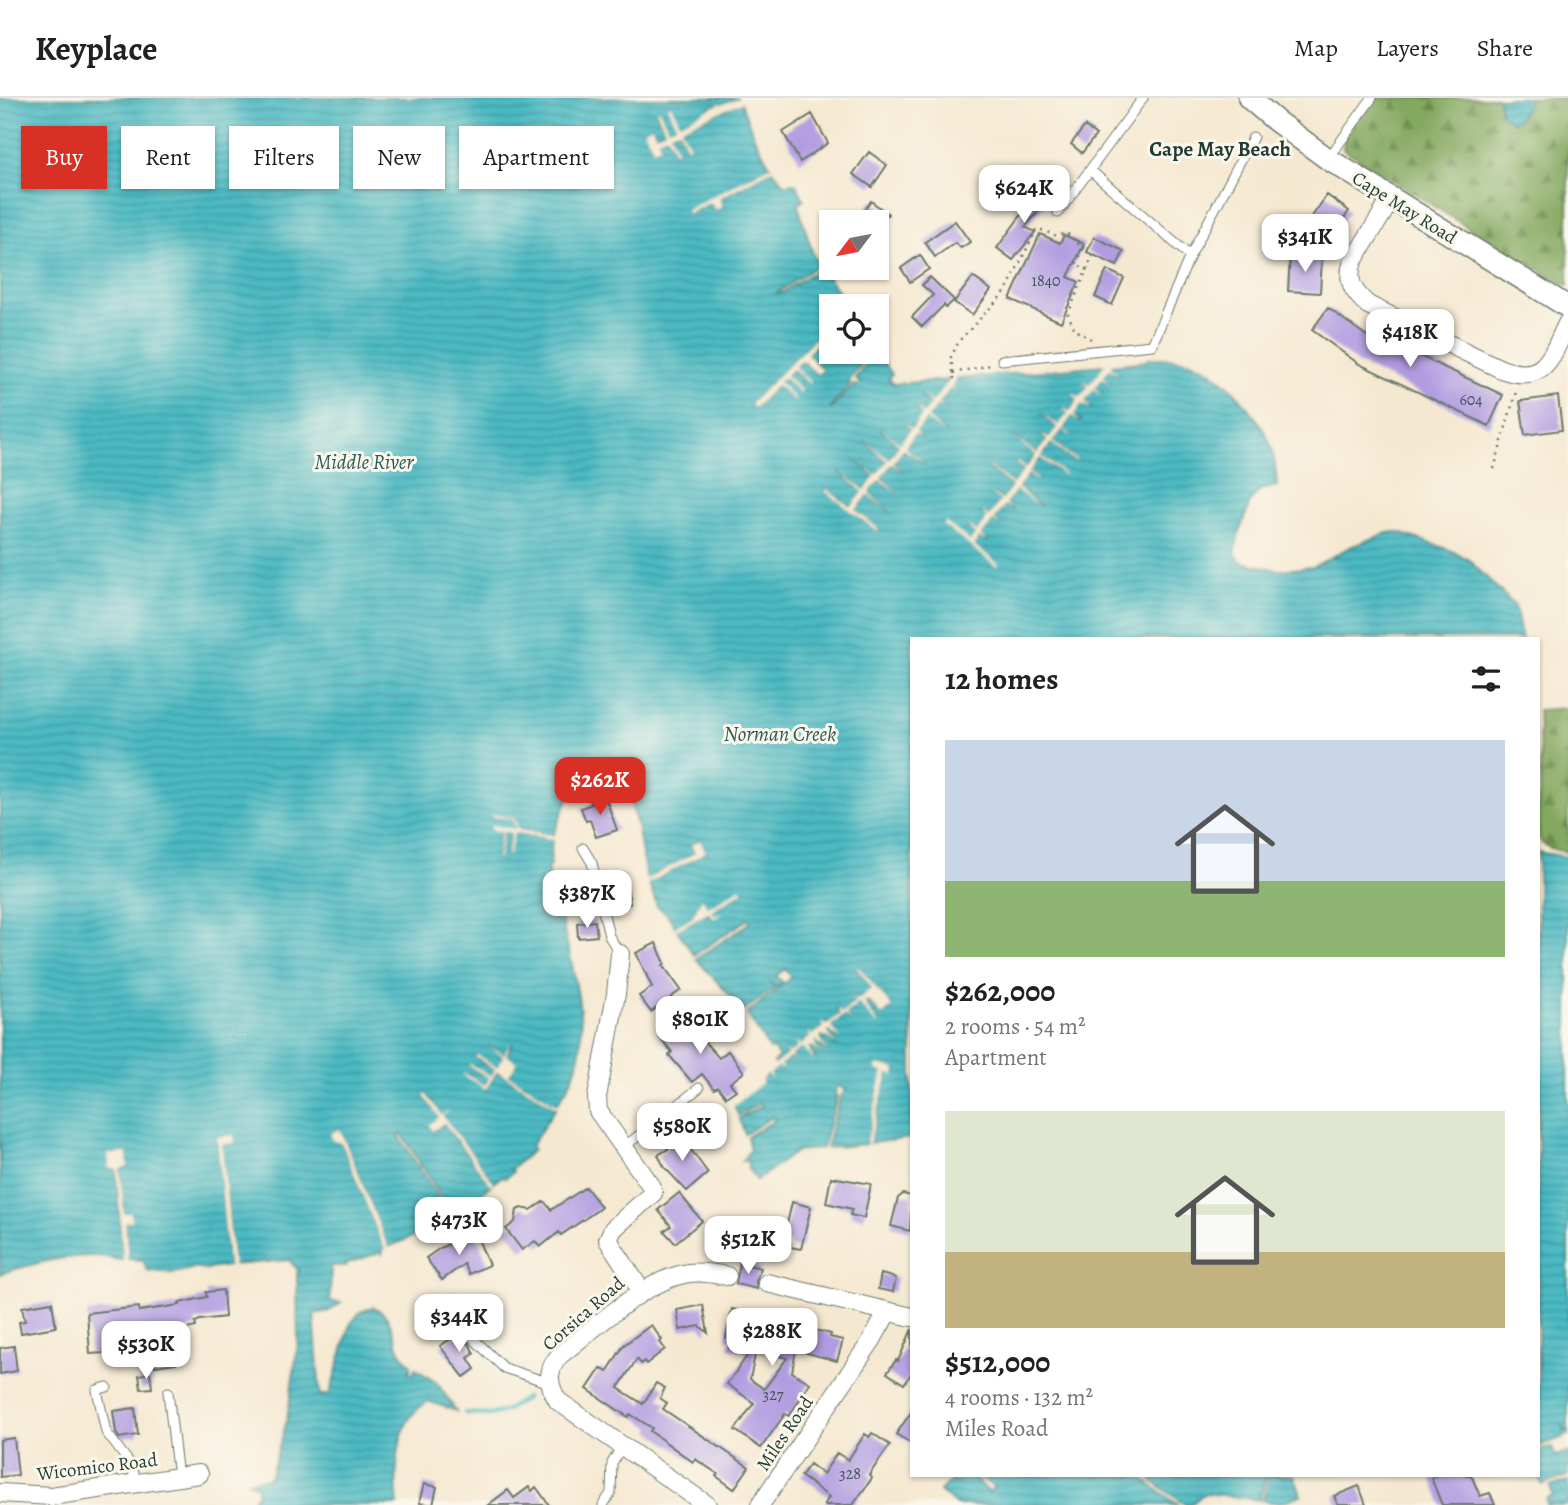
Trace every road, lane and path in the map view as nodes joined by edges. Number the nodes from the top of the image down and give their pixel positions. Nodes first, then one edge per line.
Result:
1 (1143, 98) edge
2 (1249, 98) edge
3 (1371, 98) edge
4 (1253, 137) dead end
5 (1328, 159) junction
6 (1090, 170) junction
7 (1392, 198) junction
8 (1058, 212) dead end
9 (1084, 248) junction
10 (1088, 250) dead end
11 (1093, 255) dead end
12 (1190, 256) junction
13 (1087, 270) junction
14 (1568, 307) edge
15 (1568, 322) edge
16 (1113, 349) junction
17 (1002, 360) joint
18 (953, 373) junction
19 (1521, 375) junction
20 (954, 379) dead end
21 (1494, 469) dead end
22 (583, 848) dead end
23 (620, 954) joint
24 (699, 1088) dead end
25 (624, 1147) junction
26 (727, 1276) dead end
27 (767, 1283) dead end
28 (642, 1292) junction
29 (887, 1313) junction
30 (910, 1317) edge
31 (456, 1322) dead end
32 (550, 1383) junction
33 (107, 1387) dead end
34 (168, 1392) dead end
35 (622, 1446) junction
36 (199, 1474) dead end
37 (178, 1477) junction
38 (137, 1483) junction
39 (0, 1493) edge
40 (38, 1501) edge
41 (603, 1505) edge
42 (707, 1505) edge
43 (760, 1505) edge

1 - 6 lane
2 - 5 street, Cape May Road
3 - 5 lane
4 - 12 lane
5 - 7 street, Cape May Road
6 - 8 lane
6 - 12 lane
7 - 14 street, Cape May Road
7 - 19 street
9 - 10 path
9 - 13 path
9 - 18 path
11 - 13 path
12 - 16 lane
13 - 16 path
15 - 19 street
16 - 17 lane
17 - 18 path
18 - 20 path
19 - 21 path
22 - 23 lane
23 - 25 street, Corsica Road
24 - 25 lane
25 - 28 street, Corsica Road
26 - 28 street
27 - 29 street
28 - 32 street, Corsica Road
29 - 30 street
29 - 43 street, Miles Road
31 - 32 lane
32 - 35 street, Corsica Road
33 - 38 lane
34 - 37 lane
35 - 41 lane
35 - 42 street, Corsica Road
36 - 37 street, Wicomico Road
37 - 38 street, Wicomico Road
38 - 40 street, Wicomico Road
39 - 40 street, Wicomico Road

